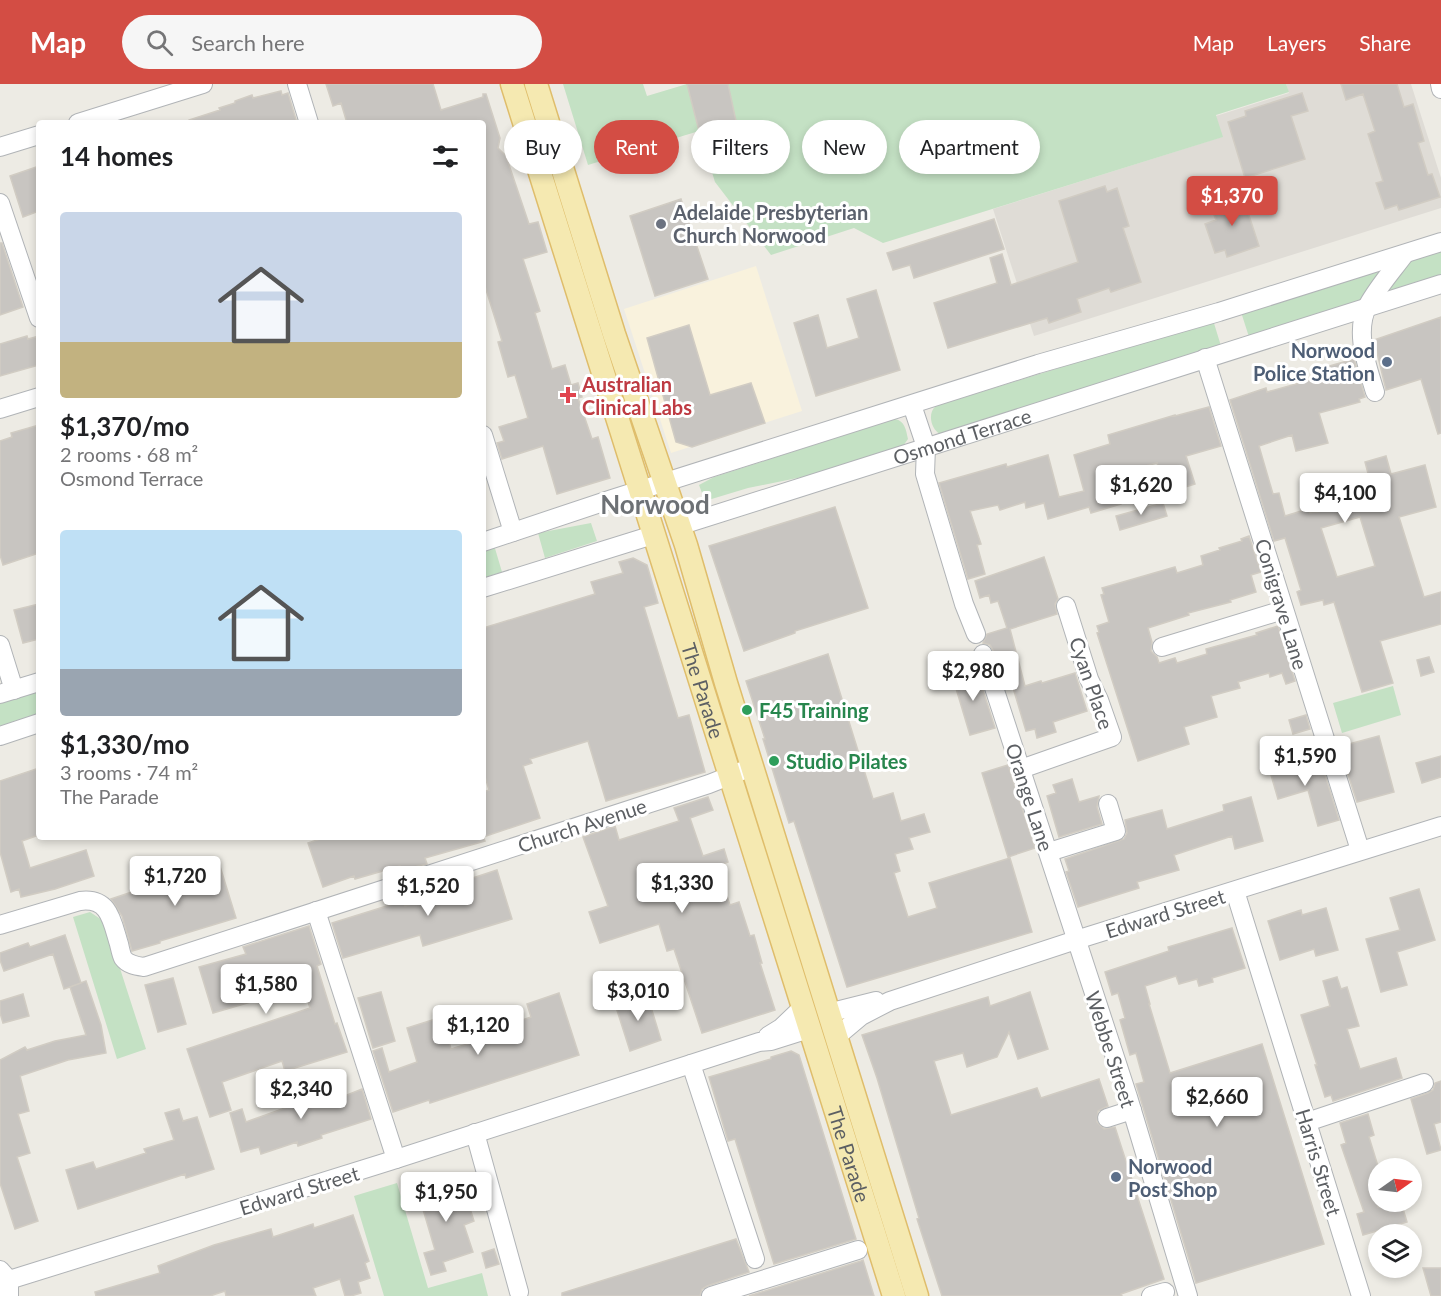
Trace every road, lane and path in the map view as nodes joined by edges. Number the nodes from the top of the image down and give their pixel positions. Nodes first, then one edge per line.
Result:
1 (297, 84) edge
2 (512, 84) edge
3 (536, 84) edge
4 (1440, 84) edge
5 (197, 85) edge
6 (1441, 89) edge
7 (87, 120) edge
8 (308, 120) edge
9 (36, 136) edge
10 (0, 147) edge
11 (0, 203) edge
12 (571, 232) junction
13 (1441, 242) edge
14 (1404, 255) junction
15 (1441, 284) edge
16 (1368, 306) junction
17 (36, 309) edge
18 (1205, 358) junction
19 (1375, 392) dead end
20 (36, 398) edge
21 (912, 405) junction
22 (0, 409) edge
23 (486, 445) edge
24 (926, 447) junction
25 (665, 483) junction
26 (639, 490) junction
27 (679, 526) junction
28 (513, 532) junction
29 (653, 535) junction
30 (486, 541) edge
31 (486, 587) edge
32 (1066, 606) dead end
33 (1283, 610) junction
34 (976, 634) dead end
35 (0, 645) edge
36 (1162, 647) dead end
37 (983, 654) dead end
38 (36, 683) edge
39 (7, 692) edge
40 (36, 724) edge
41 (0, 736) edge
42 (752, 767) junction
43 (1022, 769) junction
44 (729, 776) junction
45 (1108, 804) dead end
46 (1441, 826) edge
47 (1360, 850) junction
48 (1049, 852) junction
49 (1235, 891) junction
50 (316, 911) junction
51 (0, 925) edge
52 (1076, 940) junction
53 (890, 1001) junction
54 (803, 1007) junction
55 (828, 1013) junction
56 (809, 1029) junction
57 (836, 1037) junction
58 (759, 1042) junction
59 (691, 1064) junction
60 (1424, 1083) dead end
61 (1132, 1110) junction
62 (1107, 1118) dead end
63 (1307, 1122) junction
64 (475, 1133) junction
65 (396, 1159) junction
66 (858, 1250) dead end
67 (755, 1259) dead end
68 (6, 1282) edge
69 (519, 1292) dead end
70 (711, 1296) edge
71 (894, 1296) edge
72 (917, 1296) edge
73 (1188, 1296) edge
74 (1361, 1296) edge

1 - 8 street
2 - 12 main road, The Parade
3 - 12 main road, The Parade
4 - 6 street
5 - 7 street
9 - 10 street
11 - 17 street
12 - 25 main road, The Parade
12 - 26 main road, The Parade
13 - 14 street
14 - 16 street
14 - 21 street
15 - 16 street, Osmond Terrace
16 - 18 street, Osmond Terrace
16 - 19 street
18 - 24 street, Osmond Terrace
18 - 33 street, Conigrave Lane
20 - 22 street
21 - 24 street
21 - 25 street
23 - 28 street
24 - 27 street, Osmond Terrace
24 - 34 street
25 - 26 street
25 - 27 main road, The Parade
26 - 28 street
26 - 29 main road, The Parade
27 - 29 main road, Osmond Terrace
27 - 42 main road, The Parade
28 - 30 street
29 - 31 street, Osmond Terrace
29 - 44 main road, The Parade
32 - 43 street, Cyan Place
33 - 36 street
33 - 47 street, Conigrave Lane
35 - 39 street
37 - 43 street, Orange Lane
38 - 39 street
40 - 41 street
42 - 44 street, Church Avenue
42 - 55 main road, The Parade
43 - 48 street, Orange Lane
44 - 50 street, Church Avenue
44 - 54 main road, The Parade
45 - 48 street
46 - 47 street, Edward Street
47 - 49 street, Edward Street
48 - 52 street, Orange Lane
49 - 52 street, Edward Street
49 - 63 street, Harris Street
50 - 51 street, Church Avenue
50 - 65 street
52 - 53 street, Edward Street
52 - 61 street, Webbe Street
53 - 55 street, Edward Street
53 - 57 street, Edward Street
54 - 56 main road, The Parade
54 - 58 street, Edward Street
55 - 56 main road
55 - 57 main road, The Parade
56 - 58 street, Edward Street
56 - 71 main road, The Parade
57 - 72 main road, The Parade
58 - 59 street, Edward Street
59 - 64 street, Edward Street
59 - 67 street
60 - 63 street
61 - 62 street
61 - 73 street, Webbe Street
63 - 74 street, Harris Street
64 - 65 street, Edward Street
64 - 69 street
65 - 68 street, Edward Street
66 - 70 street

